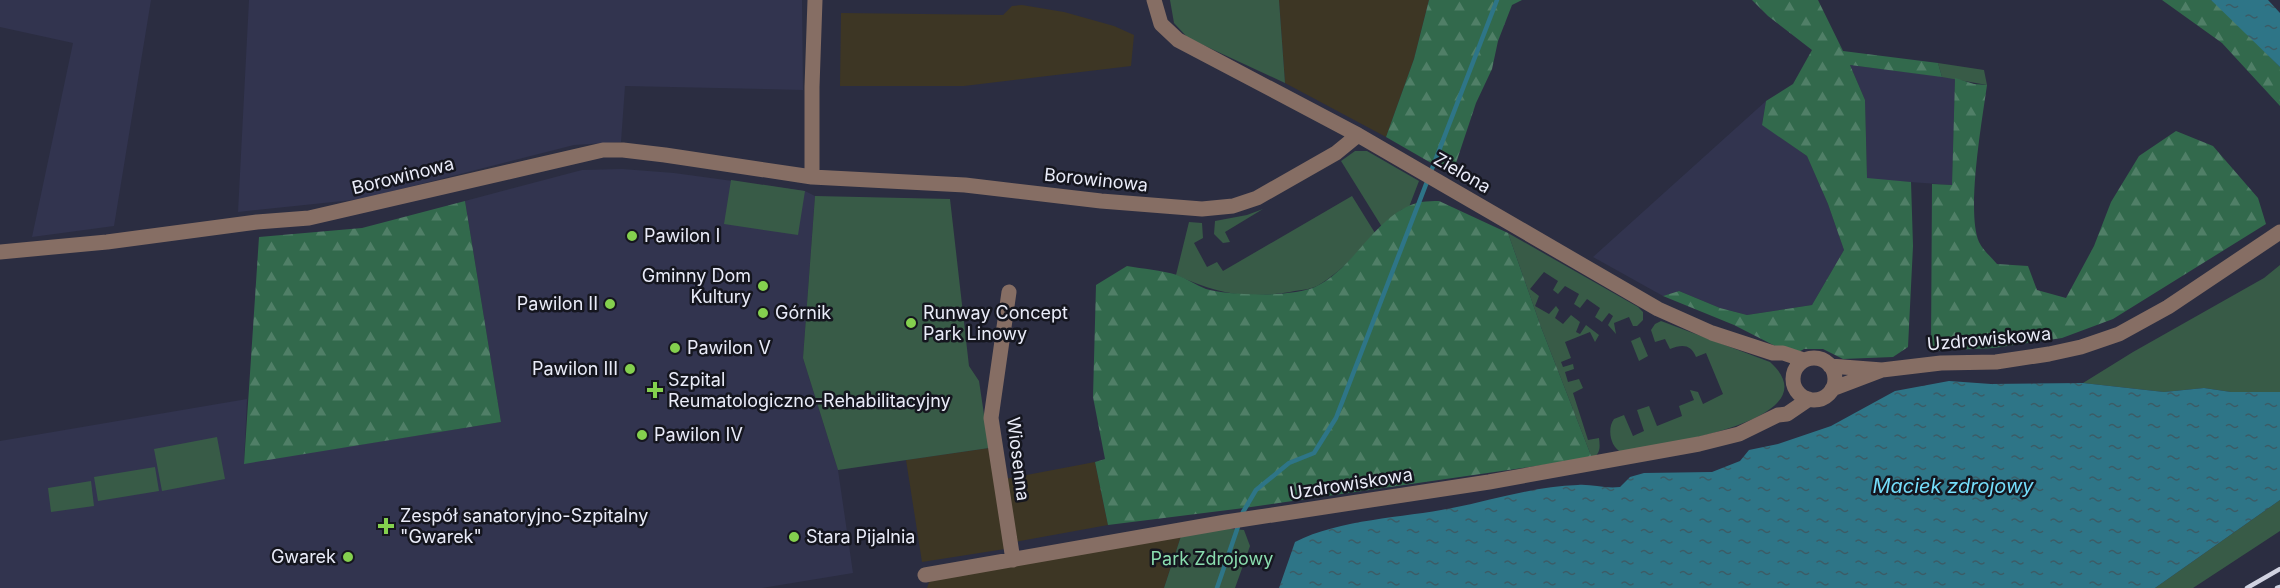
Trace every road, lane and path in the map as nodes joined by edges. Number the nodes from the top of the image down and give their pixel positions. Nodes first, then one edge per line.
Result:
1 (815, 0) edge
2 (1154, 0) edge
3 (1358, 135) junction
4 (812, 177) junction
5 (2280, 232) edge
6 (0, 252) edge
7 (1009, 292) dead end
8 (1773, 353) junction
9 (1804, 360) junction
10 (1830, 366) junction
11 (1882, 370) junction
12 (1794, 383) junction
13 (1832, 389) junction
14 (1809, 399) junction
15 (1779, 415) junction
16 (1014, 560) junction
17 (925, 575) dead end

1 - 4 street
2 - 3 street, Zielona
3 - 4 street, Borowinowa
3 - 8 street, Zielona
4 - 6 street, Borowinowa
5 - 11 street, Uzdrowiskowa
7 - 16 street, Wiosenna
8 - 9 street, Zielona
8 - 12 street
9 - 10 street
9 - 12 street
10 - 11 street, Uzdrowiskowa
10 - 13 street
11 - 13 street, Uzdrowiskowa
12 - 14 street
12 - 15 street
13 - 14 street
14 - 15 street, Uzdrowiskowa
15 - 16 street, Uzdrowiskowa
16 - 17 street, Uzdrowiskowa

